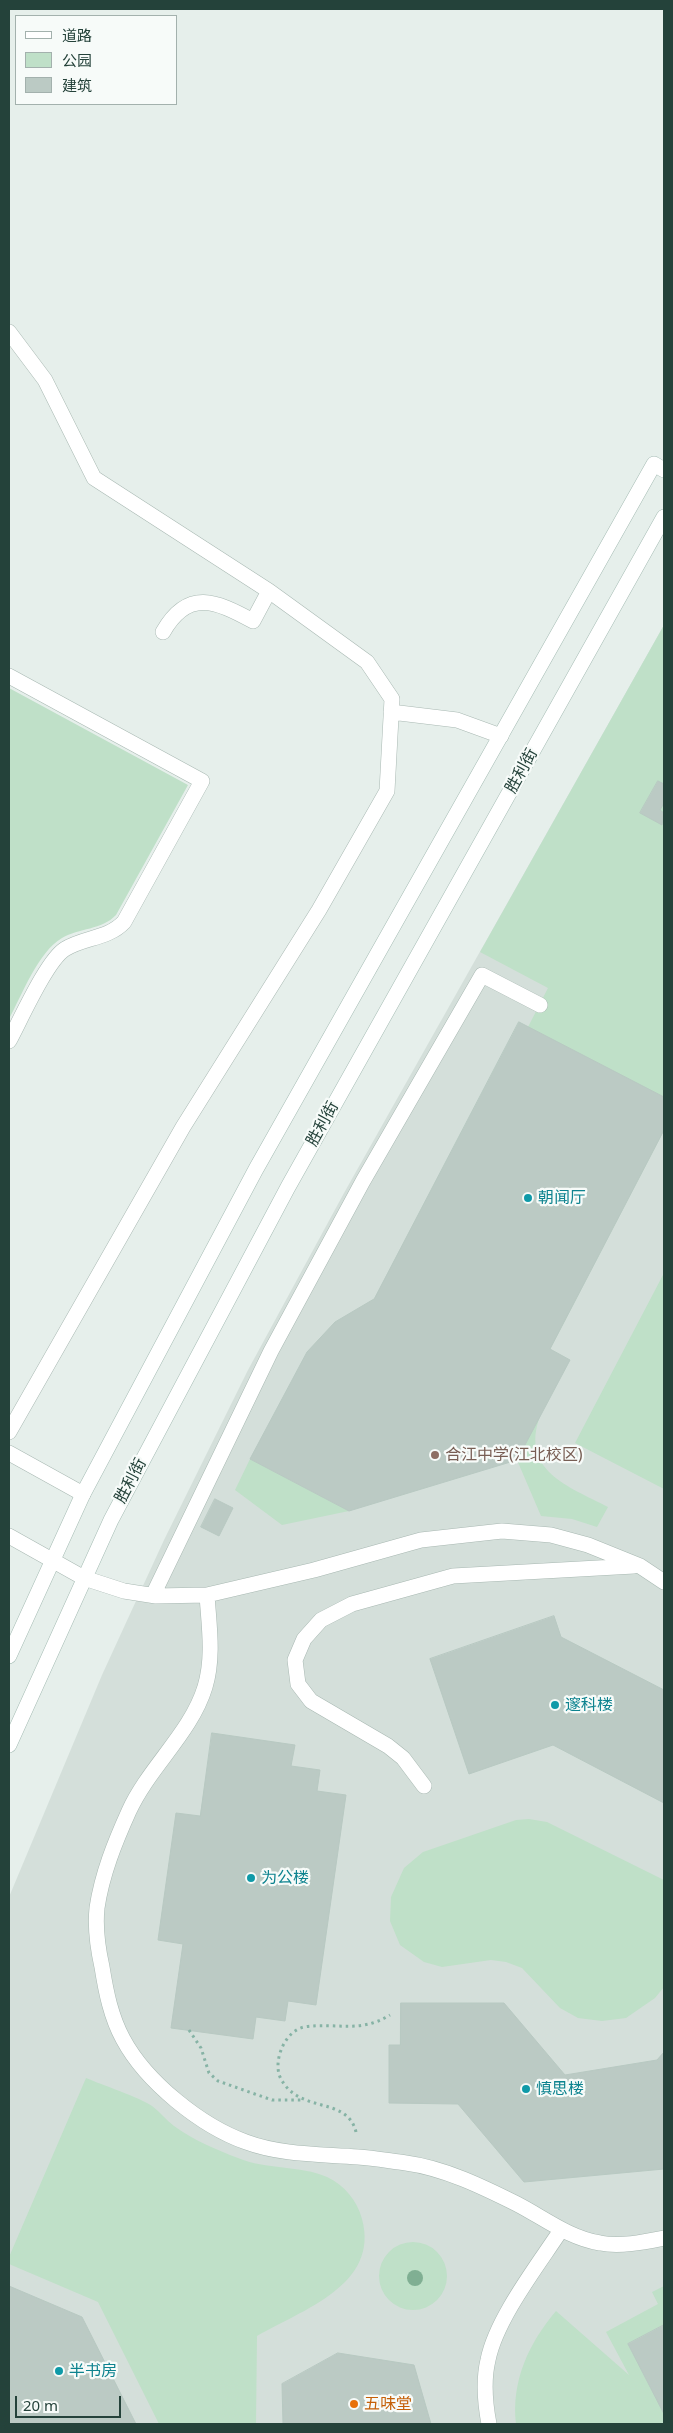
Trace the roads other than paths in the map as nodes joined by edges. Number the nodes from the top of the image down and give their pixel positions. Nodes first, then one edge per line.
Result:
1 (9, 332) edge
2 (659, 467) edge
3 (664, 517) edge
4 (269, 591) junction
5 (163, 632) dead end
6 (9, 676) edge
7 (391, 712) junction
8 (501, 736) junction
9 (540, 1005) dead end
10 (9, 1041) edge
11 (9, 1432) edge
12 (9, 1453) edge
13 (83, 1494) junction
14 (9, 1536) edge
15 (52, 1560) junction
16 (640, 1566) junction
17 (84, 1578) junction
18 (664, 1582) edge
19 (153, 1595) junction
20 (207, 1596) junction
21 (9, 1656) edge
22 (9, 1745) edge
23 (424, 1786) dead end
24 (561, 2230) junction
25 (664, 2238) edge
26 (489, 2424) edge

1 - 4 street
2 - 8 street
3 - 17 street, 胜利街
4 - 5 street
4 - 7 street
6 - 10 street
7 - 8 street
7 - 11 street
8 - 13 street
9 - 19 street
12 - 13 street
13 - 15 street
14 - 15 street
15 - 17 street
15 - 21 street
16 - 18 street
16 - 20 street
16 - 23 street
17 - 19 street
17 - 22 street, 胜利街
19 - 20 street
20 - 24 street
24 - 25 street
24 - 26 street

